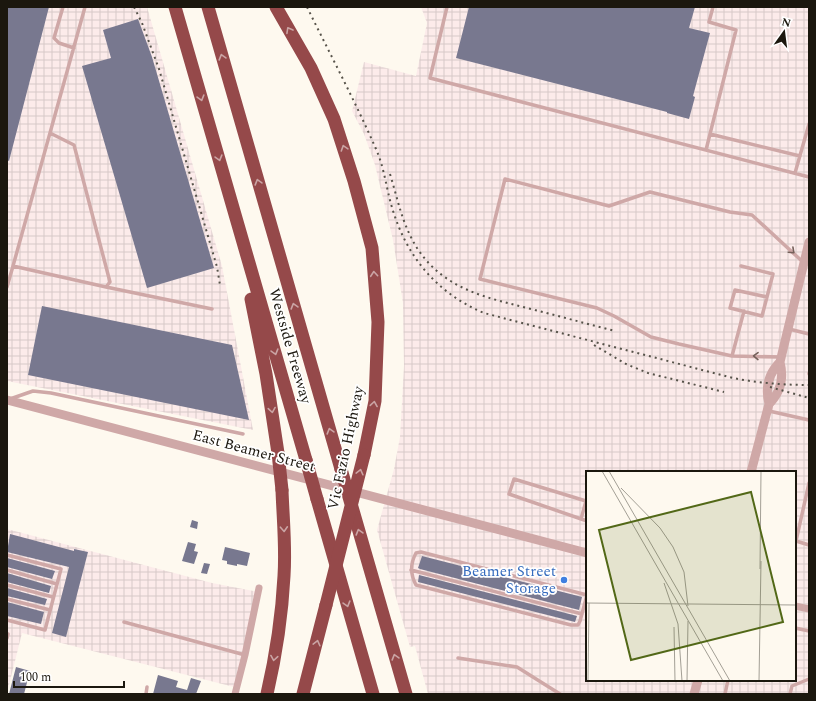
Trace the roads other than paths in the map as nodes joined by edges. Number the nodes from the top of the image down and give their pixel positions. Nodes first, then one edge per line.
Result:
1 (63, 7) edge
2 (85, 7) edge
3 (175, 7) edge
4 (208, 7) edge
5 (276, 7) edge
6 (447, 7) edge
7 (713, 7) edge
8 (74, 48) junction
9 (809, 124) edge
10 (50, 133) junction
11 (710, 134) junction
12 (706, 150) junction
13 (800, 156) junction
14 (795, 173) junction
15 (809, 177) edge
16 (240, 234) junction
17 (809, 242) edge
18 (804, 263) junction
19 (13, 266) junction
20 (741, 266) dead end
21 (7, 286) edge
22 (106, 286) junction
23 (767, 297) junction
24 (212, 309) dead end
25 (744, 311) junction
26 (788, 329) junction
27 (809, 334) edge
28 (732, 356) junction
29 (780, 359) junction
30 (7, 400) edge
31 (768, 407) junction
32 (809, 420) edge
33 (243, 434) dead end
34 (751, 471) edge
35 (809, 483) edge
36 (586, 502) edge
37 (586, 505) edge
38 (582, 519) junction
39 (586, 521) edge
40 (796, 543) edge
41 (809, 545) edge
42 (586, 553) edge
43 (7, 555) edge
44 (7, 570) edge
45 (411, 570) junction
46 (57, 584) junction
47 (7, 585) edge
48 (259, 588) dead end
49 (586, 595) edge
50 (53, 597) junction
51 (7, 599) edge
52 (586, 599) edge
53 (796, 606) edge
54 (809, 609) edge
55 (50, 610) junction
56 (582, 614) junction
57 (7, 620) edge
58 (124, 622) dead end
59 (796, 628) edge
60 (809, 631) edge
61 (245, 655) junction
62 (458, 658) dead end
63 (809, 679) edge
64 (698, 681) edge
65 (728, 681) edge
66 (147, 687) dead end
67 (146, 694) edge
68 (235, 694) edge
69 (267, 694) edge
70 (303, 694) edge
71 (373, 694) edge
72 (406, 694) edge
73 (560, 694) edge
74 (694, 694) edge
75 (724, 694) edge
76 (790, 694) edge

1 - 8 lane
2 - 8 lane
3 -> 16 highway, Westside Freeway
72 -> 4 highway, Westside Freeway, bridge
70 -> 5 highway, Vic Fazio Highway, bridge
6 - 12 lane
7 - 11 lane
8 - 10 lane
9 - 13 lane
10 - 19 lane
10 - 22 lane
11 - 12 lane
11 - 13 lane
12 - 14 lane
13 - 14 lane
14 - 15 lane
16 -> 69 highway, bridge
16 -> 71 highway, Westside Freeway, bridge
17 - 18 street
18 - 26 street
28 -> 18 lane
19 - 21 lane
19 - 22 lane
20 - 23 lane
22 - 24 lane
23 - 25 lane
23 - 25 lane
25 - 28 lane
26 - 27 lane
26 - 29 street
29 -> 28 lane
29 - 31 street
30 - 33 lane
30 - 42 street, East Beamer Street
31 - 32 lane
31 - 34 street
35 - 40 lane
36 - 38 lane
37 - 38 lane
38 - 39 lane
40 - 41 lane
43 - 46 lane
44 - 46 lane
45 - 49 lane
45 - 56 lane
45 - 56 lane
46 - 50 lane
47 - 50 lane
48 - 61 street
50 - 55 lane
51 - 55 lane
52 - 56 lane
53 - 54 street
55 - 57 lane
58 - 61 lane
59 - 60 lane
61 - 68 street
62 - 73 lane
63 - 76 lane
64 - 74 street
65 - 75 lane
66 - 67 lane

